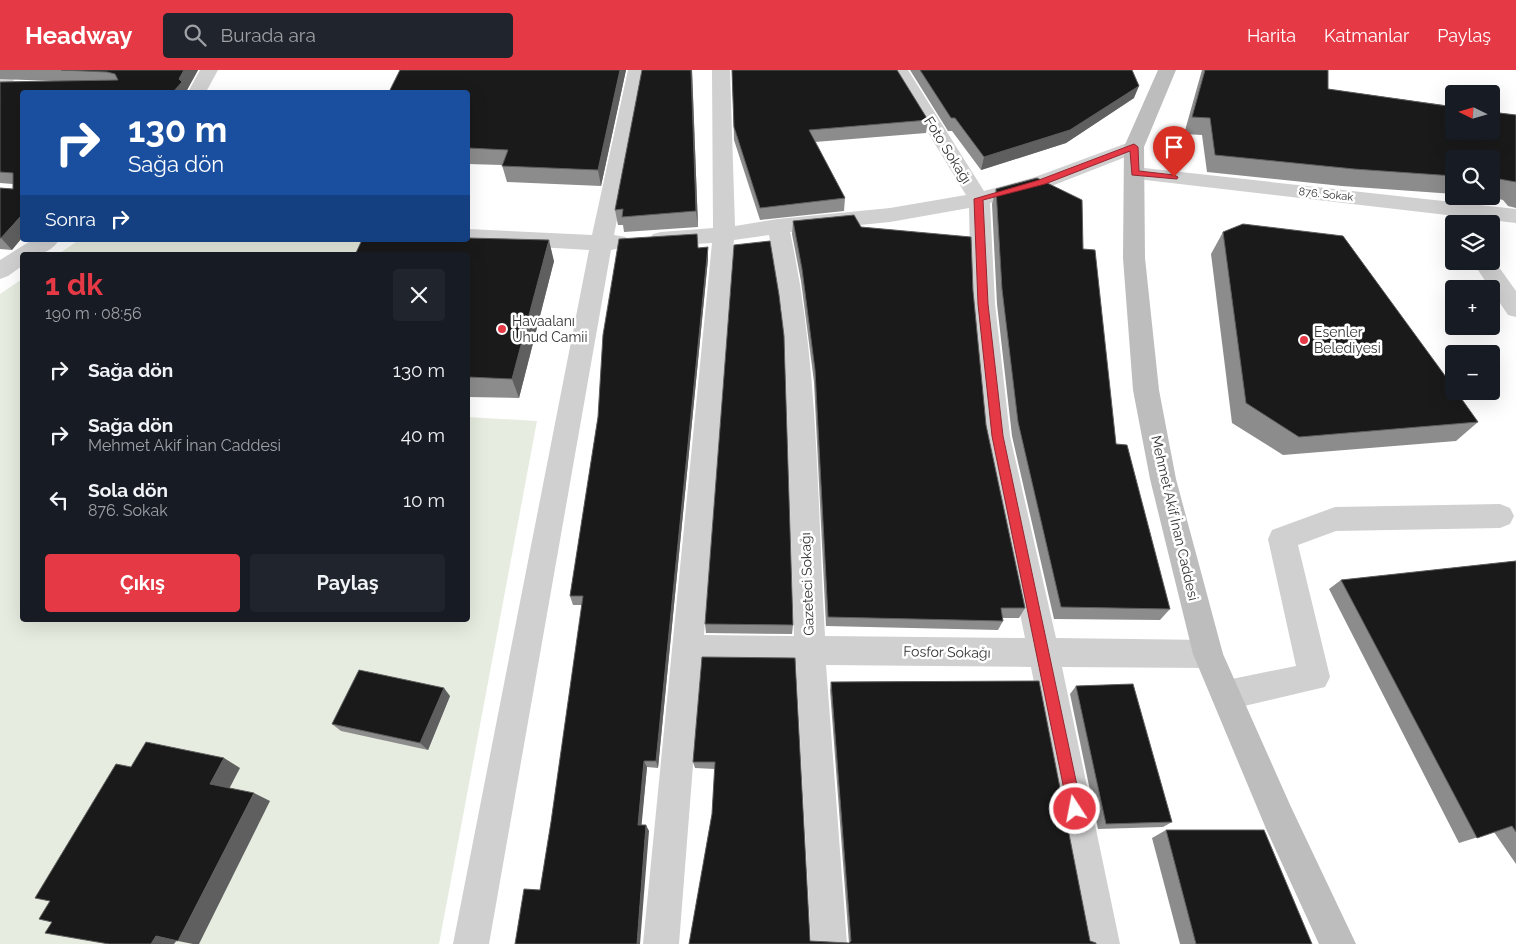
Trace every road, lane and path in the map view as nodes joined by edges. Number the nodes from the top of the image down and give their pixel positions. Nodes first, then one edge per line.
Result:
1 (209, 70) edge
2 (637, 70) edge
3 (721, 70) edge
4 (899, 70) edge
5 (1167, 70) edge
6 (17, 79) edge
7 (0, 85) edge
8 (198, 90) edge
9 (1135, 160) junction
10 (979, 199) junction
11 (1451, 215) edge
12 (1500, 216) edge
13 (1516, 216) edge
14 (778, 226) junction
15 (724, 235) junction
16 (470, 236) edge
17 (45, 242) edge
18 (601, 243) junction
19 (29, 252) edge
20 (20, 258) edge
21 (1489, 270) edge
22 (0, 271) edge
23 (1516, 309) edge
24 (1500, 516) dead end
25 (686, 649) junction
26 (810, 650) junction
27 (1044, 654) junction
28 (1208, 654) junction
29 (1227, 695) junction
30 (471, 944) edge
31 (661, 944) edge
32 (829, 944) edge
33 (1102, 944) edge
34 (1338, 944) edge

1 - 8 street
2 - 18 street
3 - 15 street
4 - 10 street, Foto Sokağı
5 - 9 main road, Mehmet Akif İnan Caddesi
6 - 7 street
9 - 10 street
9 - 11 street, 876. Sokak
9 - 28 main road, Mehmet Akif İnan Caddesi
10 - 14 street
10 - 27 street, Foto Sokağı
12 - 13 street, 876. Sokak
14 - 15 street
14 - 26 street, Gazeteci Sokağı
15 - 18 street
15 - 25 street
16 - 18 street
17 - 19 street
18 - 30 street
20 - 22 street
21 - 23 street
24 - 29 street
25 - 26 street, Fosfor Sokağı
25 - 31 street
26 - 27 street, Fosfor Sokağı
26 - 32 street, Gazeteci Sokağı
27 - 28 street, Fosfor Sokağı
27 - 33 street, Foto Sokağı
28 - 29 main road, Mehmet Akif İnan Caddesi
29 - 34 main road, Mehmet Akif İnan Caddesi

